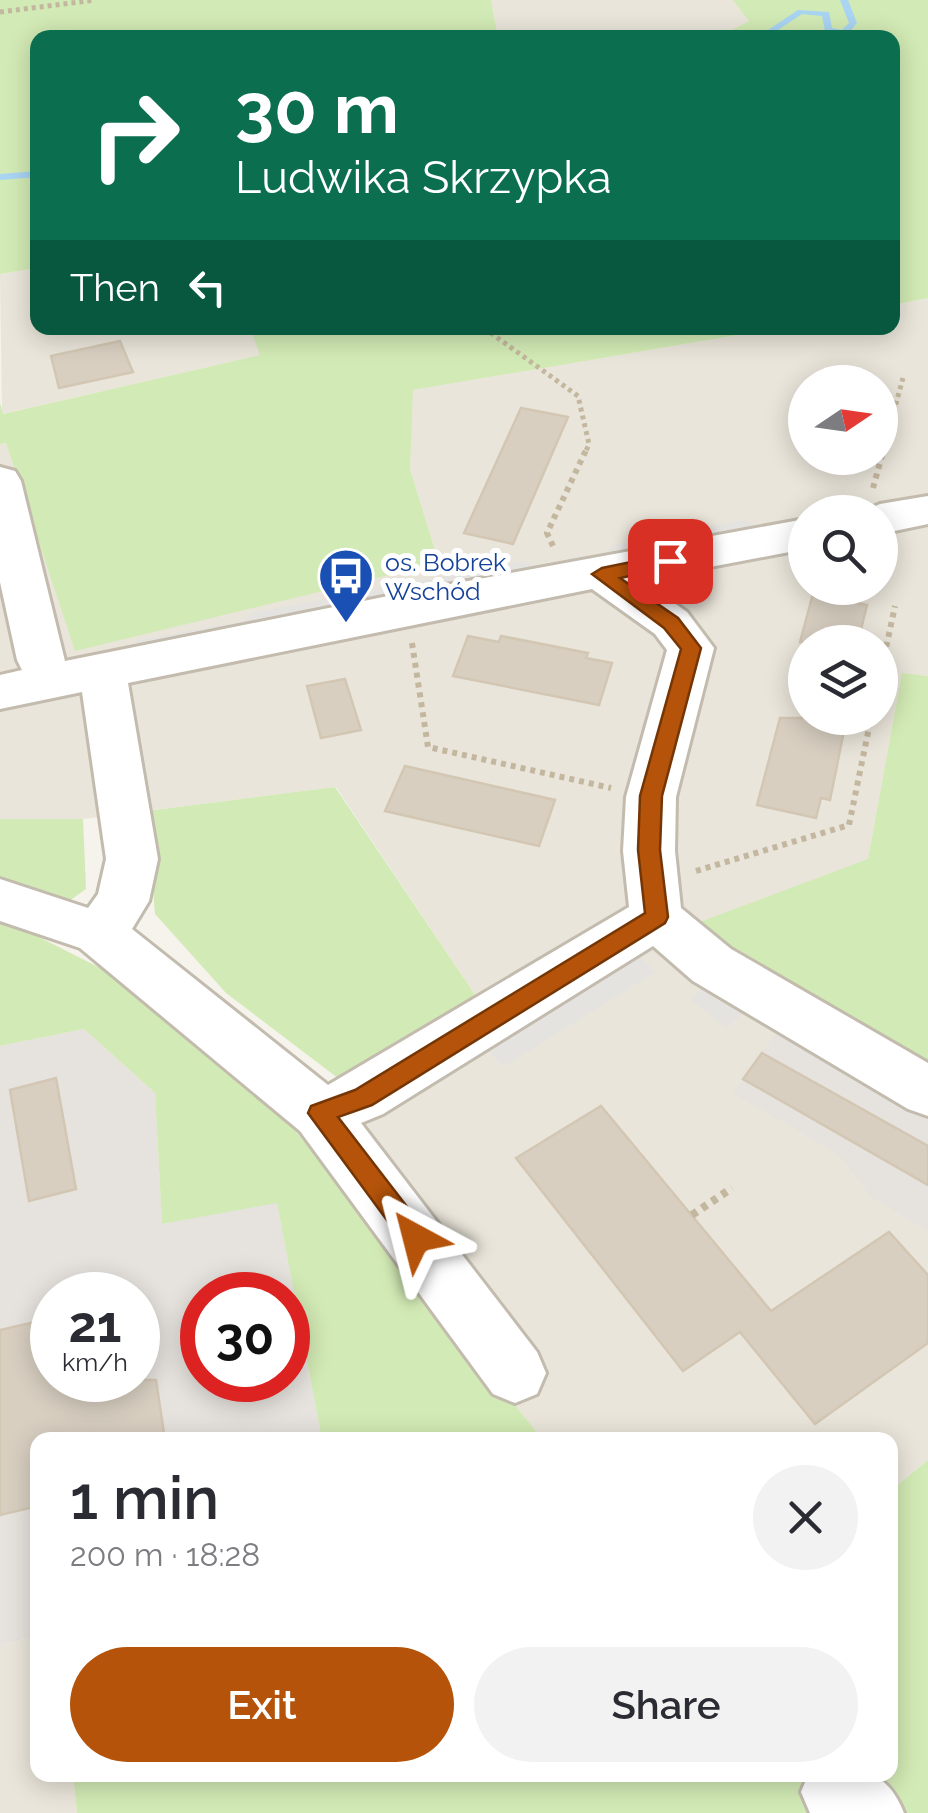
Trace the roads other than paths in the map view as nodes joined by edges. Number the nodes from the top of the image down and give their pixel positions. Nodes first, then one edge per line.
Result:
1 (0, 481) edge
2 (898, 507) edge
3 (928, 510) edge
4 (788, 537) edge
5 (584, 577) junction
6 (102, 670) junction
7 (53, 680) junction
8 (0, 692) edge
9 (0, 900) edge
10 (654, 901) junction
11 (99, 933) junction
12 (928, 1092) edge
13 (320, 1113) junction
14 (515, 1373) dead end

1 - 7 street
2 - 3 street
4 - 5 street
5 - 6 street
5 - 10 street
6 - 7 street
6 - 11 street
7 - 8 street
9 - 11 street
10 - 12 street
10 - 13 street
11 - 13 street
13 - 14 street

